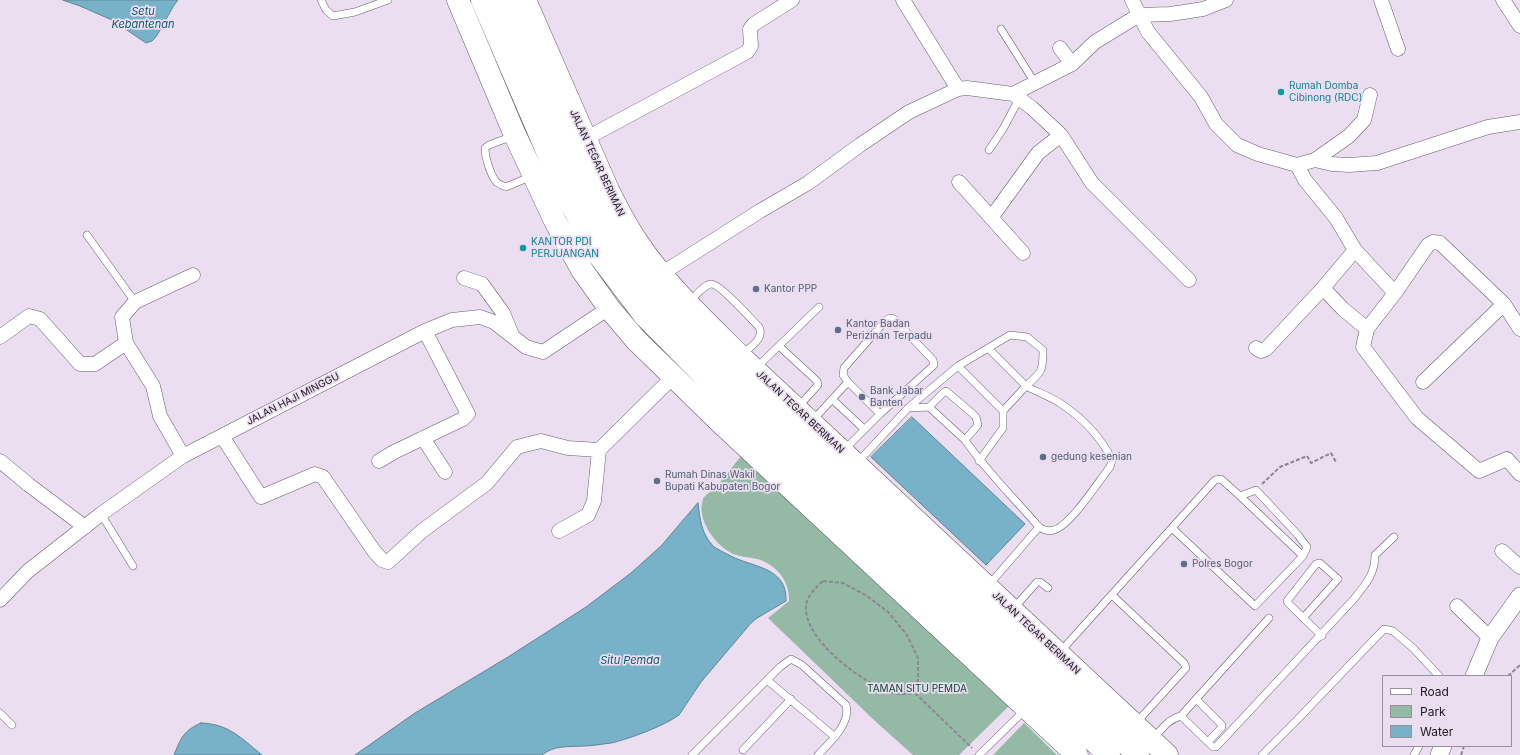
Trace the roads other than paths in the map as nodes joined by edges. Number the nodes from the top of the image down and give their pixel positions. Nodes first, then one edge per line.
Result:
1 (321, 0) edge
2 (388, 0) edge
3 (458, 0) edge
4 (482, 0) edge
5 (503, 0) edge
6 (525, 0) edge
7 (792, 0) edge
8 (903, 0) edge
9 (1132, 0) edge
10 (1226, 0) edge
11 (1381, 0) edge
12 (1503, 0) edge
13 (1139, 15) junction
14 (1520, 26) edge
15 (1001, 29) dead end
16 (1060, 48) dead end
17 (1398, 48) dead end
18 (1072, 64) junction
19 (1035, 83) junction
20 (958, 89) junction
21 (1370, 95) dead end
22 (1016, 97) junction
23 (1520, 122) edge
24 (516, 135) junction
25 (1061, 135) junction
26 (584, 139) junction
27 (989, 150) dead end
28 (1315, 160) junction
29 (1297, 165) junction
30 (534, 175) junction
31 (959, 182) dead end
32 (991, 218) junction
33 (87, 235) dead end
34 (1355, 250) junction
35 (1023, 253) dead end
36 (661, 274) junction
37 (193, 276) dead end
38 (464, 278) dead end
39 (1189, 280) dead end
40 (1323, 288) junction
41 (1395, 293) junction
42 (135, 302) junction
43 (688, 304) junction
44 (1504, 304) junction
45 (819, 306) dead end
46 (609, 308) junction
47 (1367, 329) junction
48 (1520, 330) edge
49 (425, 331) junction
50 (513, 336) junction
51 (0, 337) edge
52 (126, 343) junction
53 (778, 346) junction
54 (988, 348) junction
55 (1256, 348) dead end
56 (958, 366) junction
57 (747, 373) junction
58 (673, 377) junction
59 (848, 382) junction
60 (1423, 382) dead end
61 (1026, 386) junction
62 (833, 400) junction
63 (929, 407) junction
64 (736, 408) junction
65 (908, 408) junction
66 (1003, 411) junction
67 (880, 414) junction
68 (804, 416) junction
69 (721, 423) junction
70 (864, 429) junction
71 (222, 436) junction
72 (422, 438) junction
73 (965, 440) junction
74 (599, 450) junction
75 (183, 456) junction
76 (849, 458) junction
77 (979, 460) junction
78 (0, 461) edge
79 (379, 461) dead end
80 (445, 472) dead end
81 (1520, 474) edge
82 (1240, 496) junction
83 (101, 514) junction
84 (85, 527) junction
85 (1039, 528) junction
86 (1172, 528) junction
87 (559, 531) dead end
88 (884, 531) junction
89 (1394, 537) dead end
90 (1502, 552) dead end
91 (1303, 556) junction
92 (133, 566) dead end
93 (1520, 567) edge
94 (1048, 588) dead end
95 (980, 594) junction
96 (1112, 595) junction
97 (1520, 596) edge
98 (0, 600) edge
99 (1457, 606) dead end
100 (1012, 610) junction
101 (1269, 618) dead end
102 (1303, 618) junction
103 (1322, 636) junction
104 (1490, 638) junction
105 (1059, 653) junction
106 (1438, 675) edge
107 (1474, 675) edge
108 (767, 680) junction
109 (791, 699) junction
110 (1196, 699) junction
111 (1026, 708) junction
112 (0, 713) edge
113 (1181, 716) junction
114 (12, 725) dead end
115 (835, 737) junction
116 (1124, 737) edge
117 (1208, 742) junction
118 (743, 750) dead end
119 (1152, 750) edge
120 (1266, 754) edge
121 (692, 755) edge
122 (818, 755) edge
123 (979, 755) edge
124 (1077, 755) edge

1 - 2 lane
3 - 24 main road
4 - 64 main road, JALAN TEGAR BERIMAN
5 - 57 main road, JALAN TEGAR BERIMAN
6 - 26 main road, JALAN TEGAR BERIMAN
7 - 26 street
8 - 20 street
9 - 13 street
10 - 13 street
11 - 17 street
12 - 14 street
13 - 18 street
13 - 29 street
15 - 19 lane
16 - 18 street
18 - 19 street
19 - 22 street
20 - 22 street
20 - 36 street
21 - 28 street
22 - 25 street
22 - 27 lane
23 - 28 street
24 - 30 main road
24 - 30 lane
25 - 32 street
25 - 39 street
26 - 36 main road, JALAN TEGAR BERIMAN
28 - 29 street
29 - 34 street
30 - 46 main road
31 - 32 street
32 - 35 street
33 - 42 lane
34 - 40 street
34 - 41 street
36 - 43 main road, JALAN TEGAR BERIMAN
37 - 42 street
38 - 50 street
40 - 47 street
40 - 55 street
41 - 44 street
41 - 47 street
42 - 52 street
43 - 57 main road, JALAN TEGAR BERIMAN
43 - 57 lane
44 - 48 street
44 - 60 street
45 - 53 lane
46 - 50 street, JALAN HAJI MINGGU
46 - 58 main road
47 - 81 street
49 - 50 street, JALAN HAJI MINGGU
49 - 71 street, JALAN HAJI MINGGU
49 - 72 street
51 - 52 street
52 - 75 street
53 - 57 lane
53 - 68 lane
54 - 56 lane
54 - 61 lane
54 - 61 lane
56 - 65 lane
56 - 66 lane
57 - 68 main road, JALAN TEGAR BERIMAN
57 - 88 main road, JALAN TEGAR BERIMAN
58 - 69 main road
58 - 74 street
59 - 62 lane
59 - 67 lane
59 - 67 lane
61 - 66 lane
61 - 85 lane
62 - 68 lane
62 - 70 lane
63 - 65 lane
63 - 73 lane
63 - 73 lane
64 - 69 main road
64 - 88 main road, JALAN TEGAR BERIMAN
65 - 76 lane
66 - 77 lane
67 - 70 lane
68 - 76 main road, JALAN TEGAR BERIMAN
69 - 111 main road
70 - 76 lane
71 - 74 street
71 - 75 street, JALAN HAJI MINGGU
72 - 79 street
72 - 80 street
73 - 77 lane
74 - 87 street
75 - 83 street, JALAN HAJI MINGGU
76 - 95 main road, JALAN TEGAR BERIMAN
77 - 85 lane
78 - 84 street
82 - 86 lane
82 - 91 lane
82 - 91 lane
83 - 84 street, JALAN HAJI MINGGU
83 - 92 lane
84 - 98 street, JALAN HAJI MINGGU
85 - 95 lane
86 - 91 lane
86 - 96 lane
88 - 95 main road, JALAN TEGAR BERIMAN
88 - 116 main road, JALAN TEGAR BERIMAN
89 - 103 lane
90 - 93 street
94 - 100 lane
95 - 100 main road, JALAN TEGAR BERIMAN
95 - 116 main road, JALAN TEGAR BERIMAN
96 - 105 lane
96 - 116 lane
97 - 104 street
99 - 104 street
100 - 105 main road, JALAN TEGAR BERIMAN
101 - 110 lane
102 - 102 lane
102 - 103 lane
103 - 117 lane
104 - 107 street
105 - 116 main road, JALAN TEGAR BERIMAN
106 - 120 lane
108 - 109 lane
108 - 115 lane
108 - 121 lane
109 - 115 lane
109 - 118 lane
110 - 113 lane
110 - 117 lane
111 - 123 lane
111 - 124 main road
112 - 114 lane
113 - 117 lane
113 - 119 lane
115 - 122 lane
116 - 119 main road, JALAN TEGAR BERIMAN

